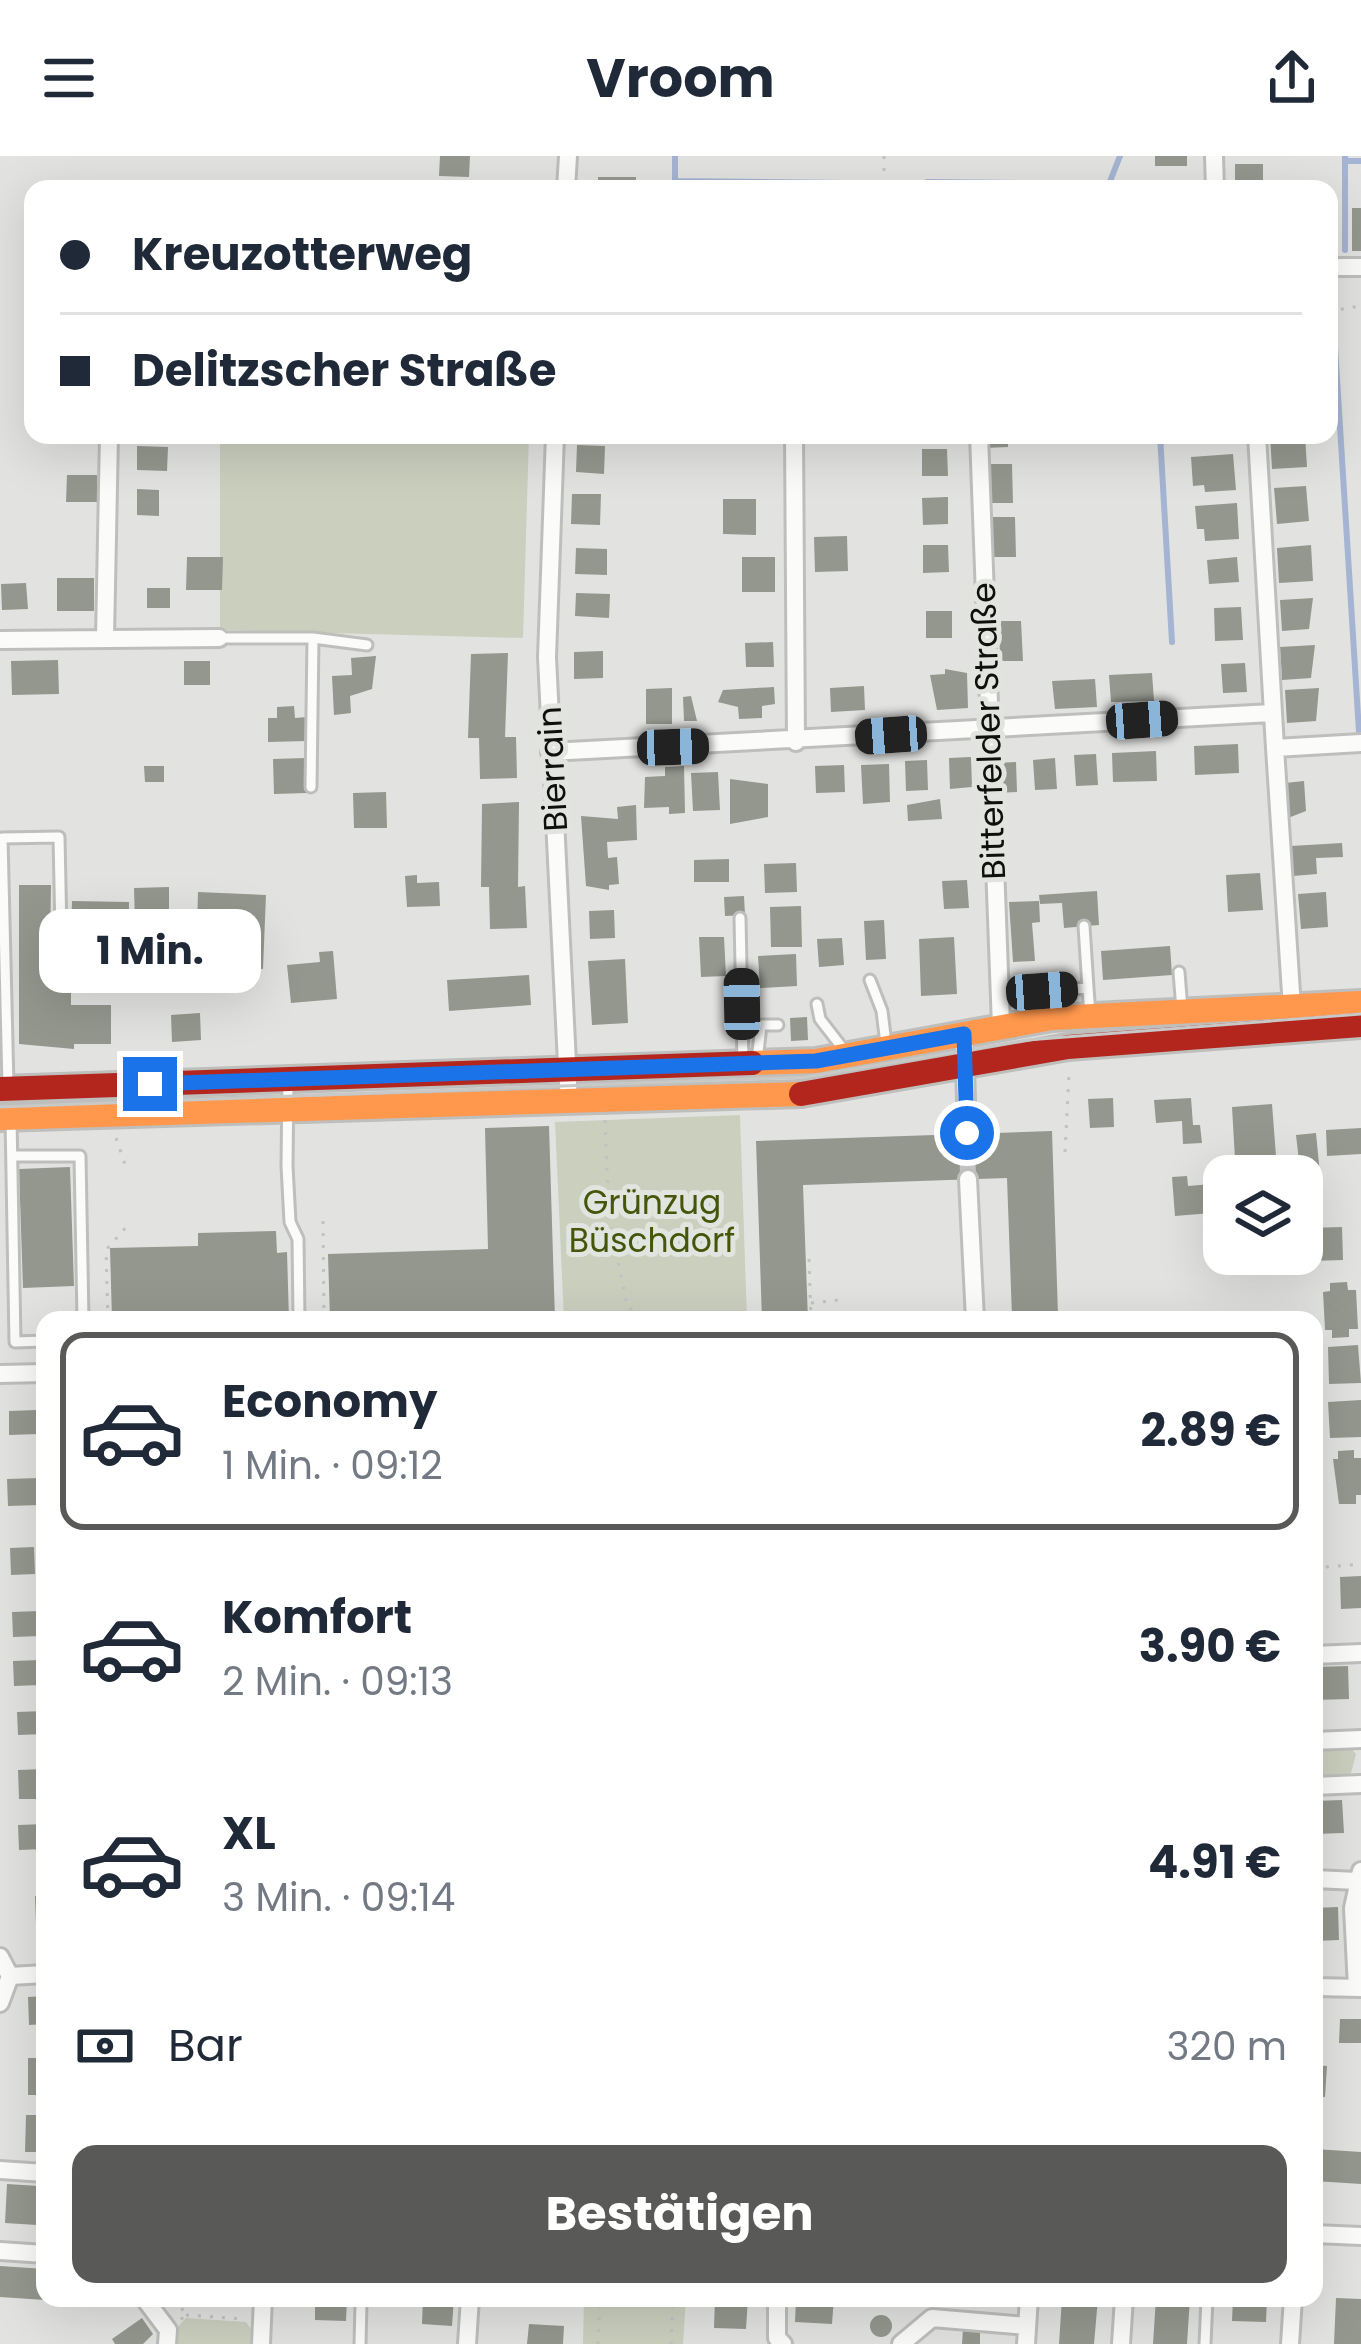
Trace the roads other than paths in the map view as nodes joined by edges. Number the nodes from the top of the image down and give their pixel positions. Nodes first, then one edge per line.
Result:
1 (109, 444) edge
2 (555, 444) edge
3 (794, 444) edge
4 (980, 444) edge
5 (1257, 444) edge
6 (105, 638) junction
7 (219, 638) joint
8 (313, 638) junction
9 (0, 640) edge
10 (367, 645) dead end
11 (1272, 713) junction
12 (987, 728) junction
13 (796, 742) junction
14 (1361, 743) edge
15 (1275, 748) junction
16 (550, 752) junction
17 (310, 787) dead end
18 (740, 918) dead end
19 (1084, 926) dead end
20 (61, 934) dead end
21 (1179, 972) dead end
22 (870, 980) dead end
23 (1088, 988) junction
24 (996, 993) junction
25 (1361, 1003) edge
26 (817, 1004) dead end
27 (1292, 1008) junction
28 (1090, 1015) junction
29 (1183, 1015) junction
30 (778, 1025) dead end
31 (1361, 1025) edge
32 (1001, 1026) junction
33 (964, 1034) junction
34 (887, 1049) junction
35 (848, 1057) junction
36 (965, 1062) junction
37 (750, 1064) junction
38 (569, 1070) junction
39 (288, 1079) junction
40 (4, 1089) edge
41 (569, 1104) junction
42 (288, 1108) junction
43 (6, 1118) edge
44 (967, 1133) tunnel mouth
45 (13, 1156) junction
46 (968, 1179) tunnel mouth
47 (83, 1311) edge
48 (299, 1311) edge
49 (975, 1311) edge
50 (36, 1341) edge
51 (36, 1373) edge
52 (0, 1374) edge
53 (1361, 1653) edge
54 (1323, 1655) edge
55 (1361, 1739) edge
56 (1323, 1741) edge
57 (1361, 1784) edge
58 (1323, 1786) edge
59 (1359, 1876) edge
60 (1323, 1878) edge
61 (1357, 1907) edge
62 (0, 1957) edge
63 (36, 1975) edge
64 (10, 1976) junction
65 (1323, 1987) edge
66 (1359, 1988) edge
67 (0, 2003) edge
68 (0, 2170) edge
69 (36, 2172) edge
70 (1323, 2234) edge
71 (1361, 2236) edge
72 (0, 2251) edge
73 (36, 2253) edge
74 (151, 2307) edge
75 (263, 2307) edge
76 (361, 2307) edge
77 (469, 2307) edge
78 (777, 2307) edge
79 (1123, 2307) edge
80 (1206, 2307) edge
81 (1292, 2307) edge
82 (1027, 2335) edge
83 (167, 2344) edge
84 (261, 2344) edge
85 (359, 2344) edge
86 (467, 2344) edge
87 (782, 2344) edge
88 (902, 2344) edge
89 (1121, 2344) edge
90 (1204, 2344) edge
91 (1290, 2344) edge

1 - 6 street
2 - 16 street, Bierrain
3 - 13 street
4 - 12 street, Bitterfelder Straße
5 - 11 street
6 - 7 street
6 - 9 street
7 - 8 lane
8 - 10 lane
8 - 17 lane
11 - 12 street
11 - 15 street
12 - 13 street
12 - 24 street, Bitterfelder Straße
13 - 16 street
14 - 15 street
15 - 27 street
16 - 38 street, Bierrain
18 - 37 lane
19 - 23 lane
20 - 40 lane
21 - 29 lane
22 - 34 lane
23 - 24 lane
23 - 28 lane
24 - 32 street, Bitterfelder Straße
25 - 27 main road
26 - 35 lane
27 - 29 main road
28 - 29 main road
28 - 32 main road
30 - 37 lane
31 - 36 main road
32 - 33 main road
33 - 34 main road
33 - 36 street
34 - 35 main road
35 - 37 main road
36 - 41 main road
36 - 44 street
37 - 38 main road
38 - 39 main road
38 - 41 street, Bierrain
39 - 40 main road
39 - 42 lane
41 - 42 main road
42 - 43 main road
42 - 48 lane
43 - 45 lane
45 - 47 lane
45 - 50 lane
46 - 49 street
51 - 52 street
53 - 54 street
55 - 56 street
57 - 58 street
59 - 60 street
59 - 61 street
61 - 66 street
62 - 64 street
63 - 64 street
64 - 67 street
65 - 66 street
68 - 69 street
70 - 71 street
72 - 73 street
74 - 83 street
75 - 84 street
76 - 85 lane
77 - 86 street
78 - 87 street
79 - 89 street
80 - 90 lane
81 - 91 street
82 - 88 street

